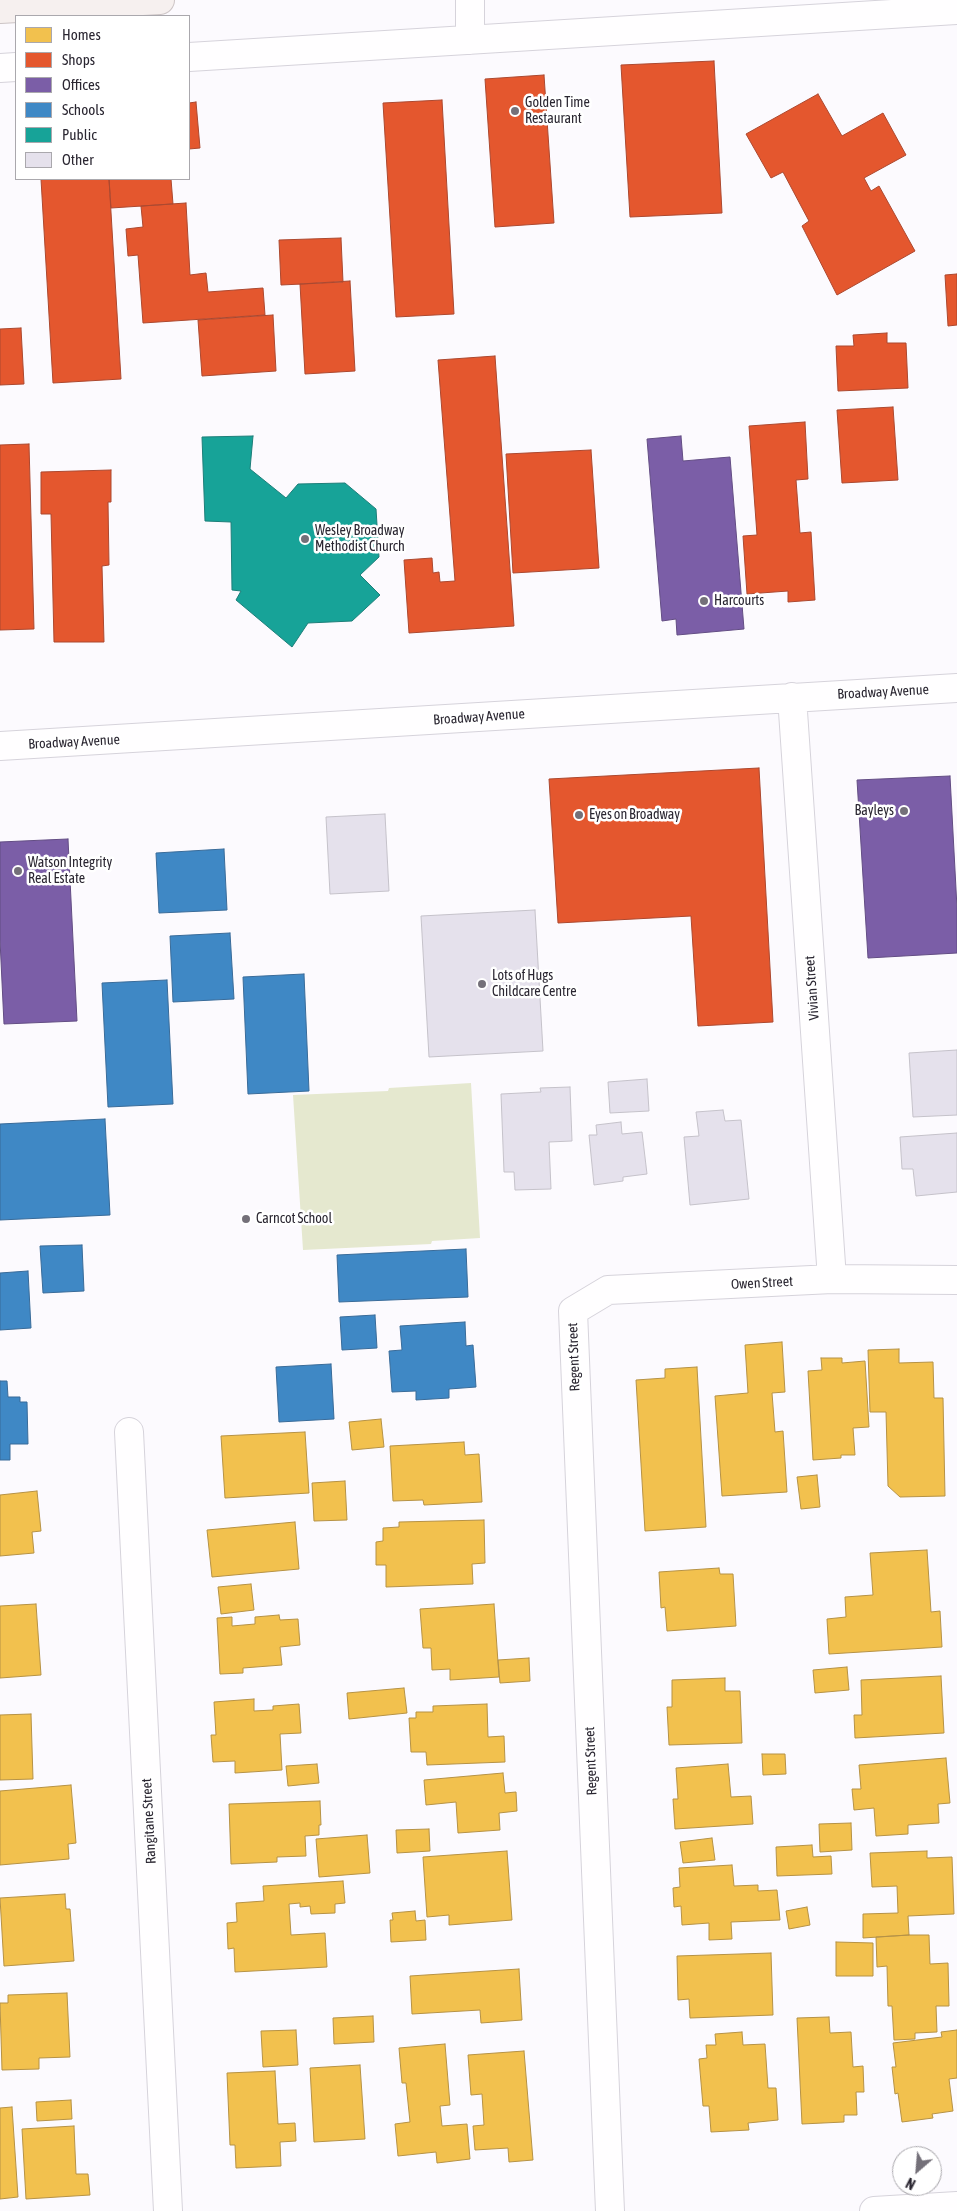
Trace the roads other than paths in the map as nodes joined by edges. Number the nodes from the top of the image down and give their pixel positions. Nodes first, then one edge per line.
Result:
1 (160, 0) edge
2 (470, 0) edge
3 (957, 10) edge
4 (13, 11) edge
5 (470, 40) junction
6 (190, 57) edge
7 (15, 67) edge
8 (0, 68) edge
9 (957, 688) edge
10 (792, 697) junction
11 (0, 746) edge
12 (832, 1279) junction
13 (957, 1280) edge
14 (572, 1311) joint
15 (129, 1432) dead end
16 (957, 2206) edge
17 (168, 2211) edge
18 (610, 2211) edge
19 (874, 2211) edge
20 (880, 2211) edge

1 - 4 highway
2 - 5 street
3 - 5 street
5 - 6 street
7 - 8 street
9 - 10 street, Broadway Avenue
10 - 11 street, Broadway Avenue
10 - 12 street, Vivian Street
12 - 13 street, Owen Street
12 - 14 street, Owen Street
14 - 18 street, Regent Street
15 - 17 street, Rangitane Street
16 - 20 street
19 - 20 street

